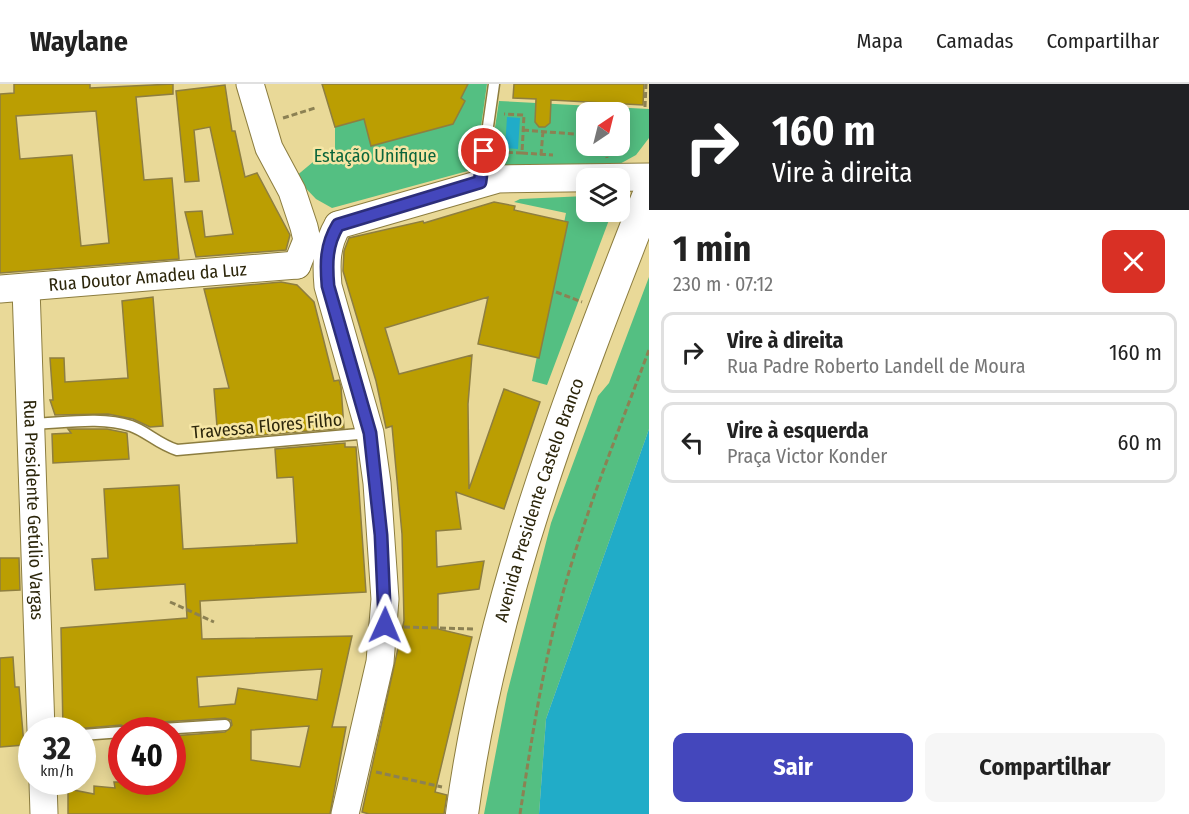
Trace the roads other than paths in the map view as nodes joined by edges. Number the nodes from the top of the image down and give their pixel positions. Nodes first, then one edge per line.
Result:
1 (250, 84) edge
2 (494, 84) edge
3 (649, 177) edge
4 (480, 182) junction
5 (292, 191) junction
6 (649, 194) edge
7 (338, 225) junction
8 (297, 265) junction
9 (328, 286) junction
10 (27, 288) junction
11 (0, 289) edge
12 (31, 424) junction
13 (370, 433) junction
14 (41, 717) edge
15 (225, 725) dead end
16 (186, 727) edge
17 (43, 795) edge
18 (463, 803) edge
19 (44, 814) edge
20 (345, 814) edge

1 - 5 street
2 - 4 lane
3 - 4 street
4 - 7 street
5 - 7 street
5 - 8 street
6 - 18 main road, Avenida Presidente Castelo Branco
7 - 9 street
8 - 9 street
8 - 10 street, Rua Doutor Amadeu da Luz
9 - 13 street
10 - 11 street, Rua Doutor Amadeu da Luz
10 - 12 street, Rua Presidente Getúlio Vargas
12 - 13 lane, Travessa Flores Filho
12 - 14 street, Rua Presidente Getúlio Vargas
13 - 20 street
15 - 16 lane
17 - 19 street

